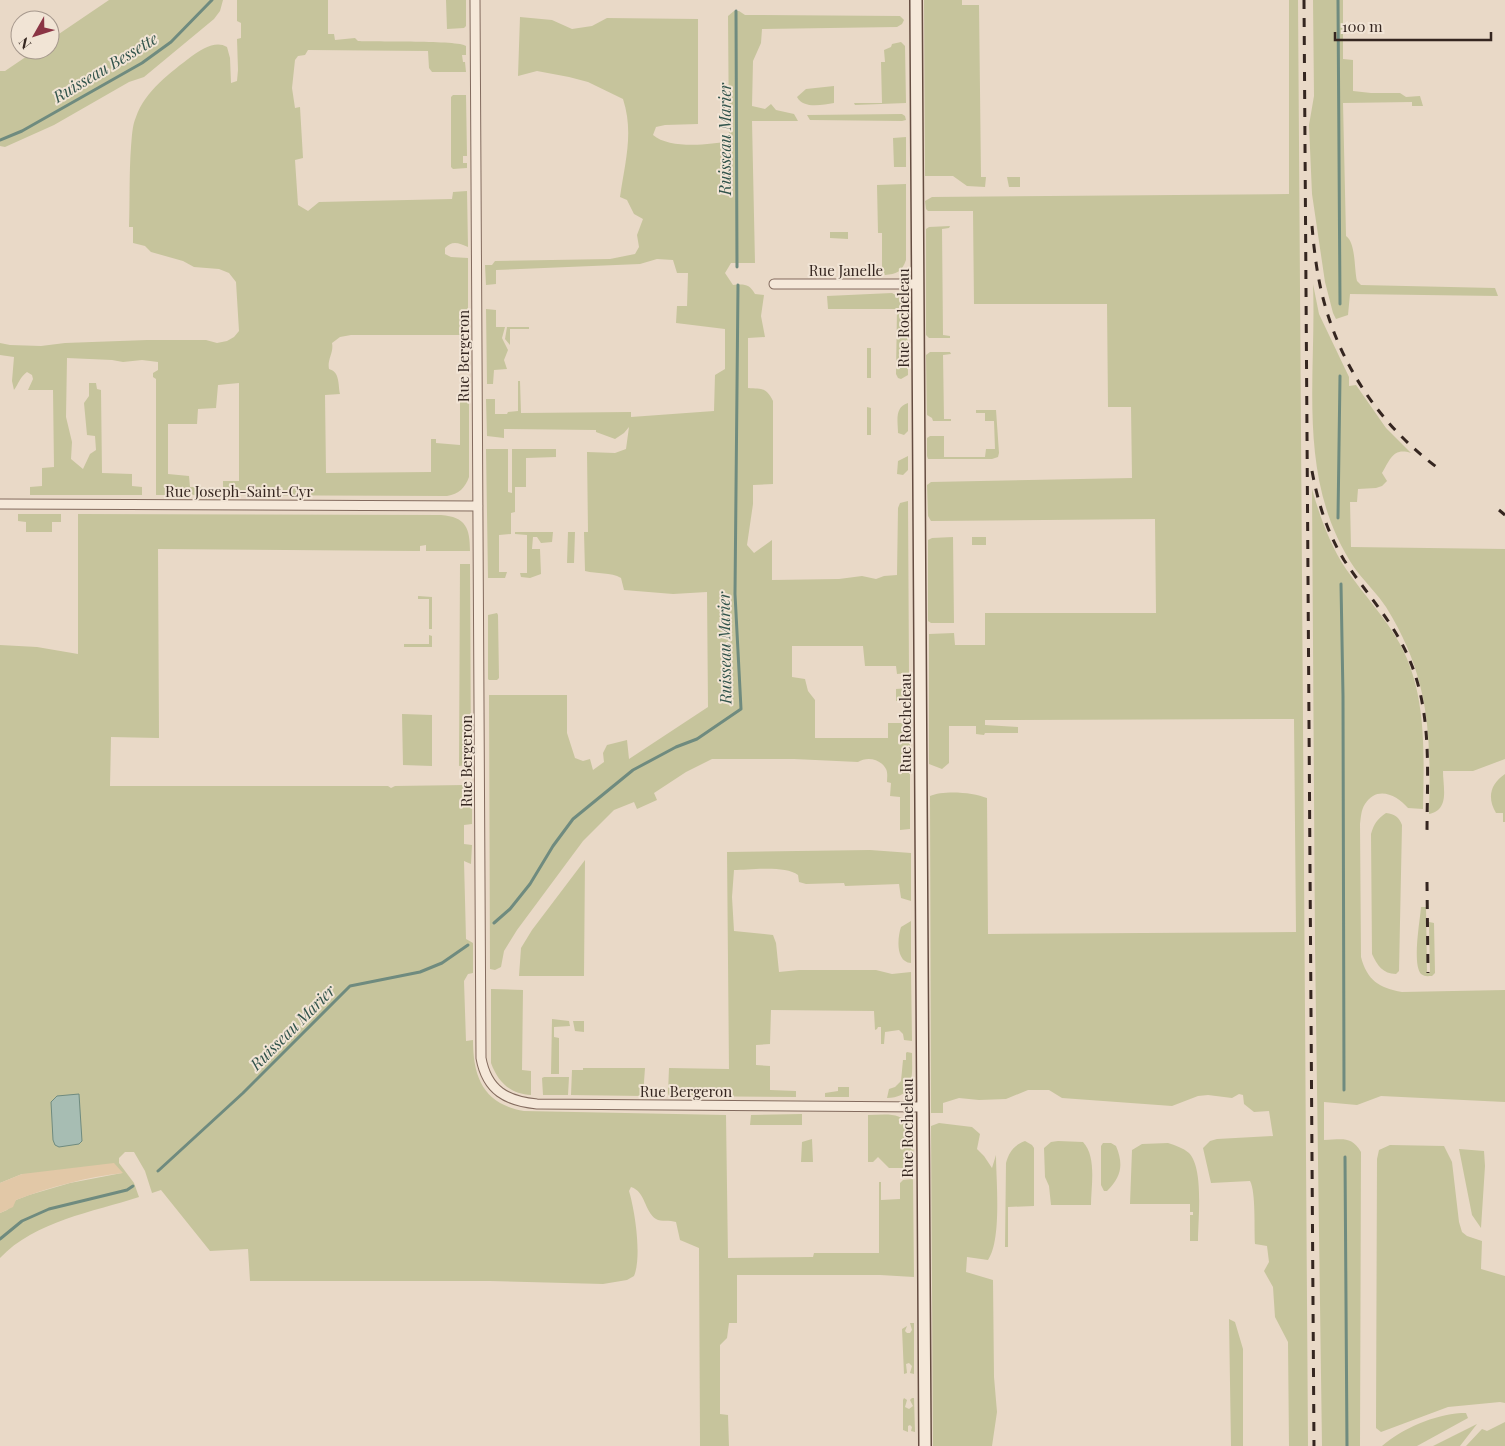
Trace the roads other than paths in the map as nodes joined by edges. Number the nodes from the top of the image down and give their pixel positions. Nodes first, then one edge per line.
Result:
1 (475, 0) edge
2 (916, 0) edge
3 (774, 284) dead end
4 (918, 284) junction
5 (0, 504) edge
6 (478, 506) junction
7 (922, 1107) junction
8 (925, 1446) edge

1 - 6 street, Rue Bergeron
2 - 4 street, Rue Rocheleau
3 - 4 street, Rue Janelle
4 - 7 street, Rue Rocheleau
5 - 6 street, Rue Joseph-Saint-Cyr
6 - 7 street, Rue Bergeron
7 - 8 street, Rue Rocheleau

